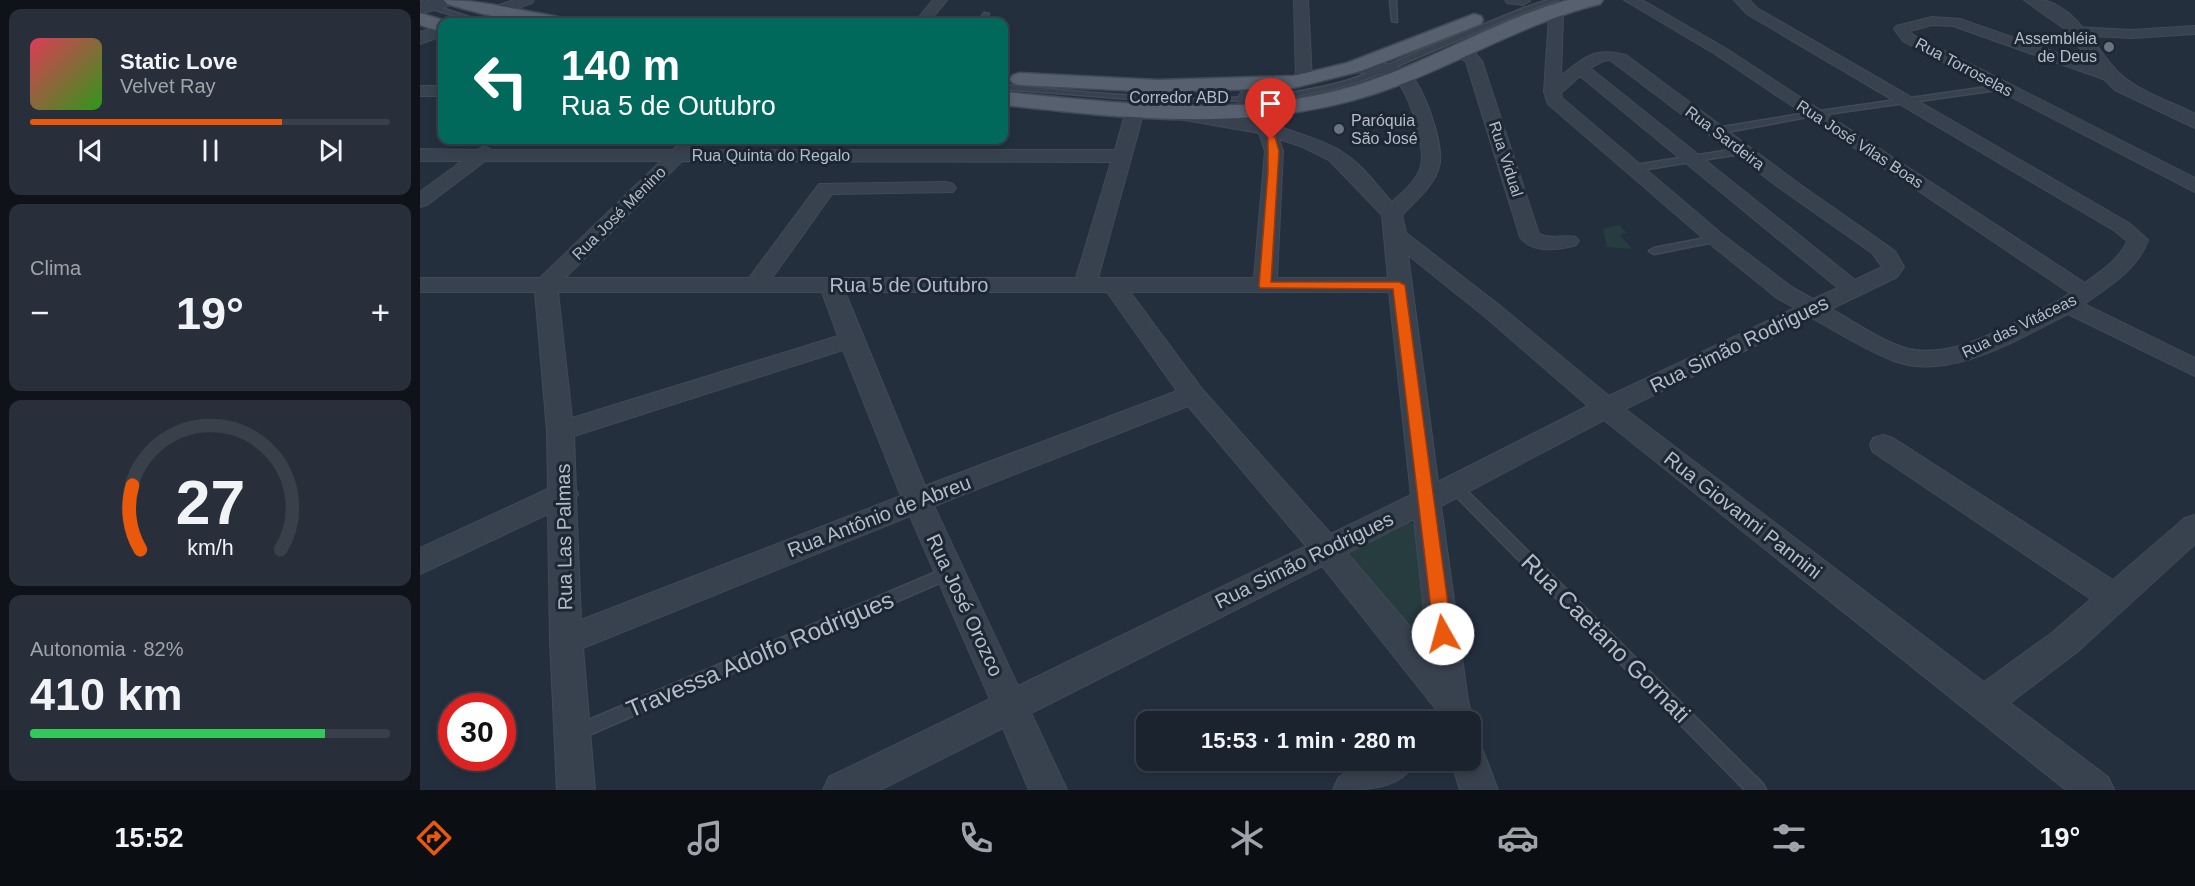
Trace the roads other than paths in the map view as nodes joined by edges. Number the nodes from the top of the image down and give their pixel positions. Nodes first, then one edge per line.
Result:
1 (451, 0) edge
2 (527, 0) edge
3 (940, 0) edge
4 (1300, 0) edge
5 (1393, 0) edge
6 (1594, 0) edge
7 (1631, 0) edge
8 (1741, 0) edge
9 (2033, 0) edge
10 (1513, 2) edge
11 (1557, 4) edge
12 (422, 9) edge
13 (986, 14) dead end
14 (469, 18) edge
15 (476, 18) edge
16 (484, 18) edge
17 (490, 18) edge
18 (506, 18) edge
19 (925, 18) edge
20 (984, 18) edge
21 (1395, 21) dead end
22 (438, 24) edge
23 (438, 30) edge
24 (2195, 30) edge
25 (2078, 31) junction
26 (420, 38) edge
27 (1458, 50) junction
28 (1354, 67) junction
29 (1581, 69) junction
30 (1395, 71) junction
31 (1008, 77) edge
32 (2112, 77) junction
33 (1304, 80) junction
34 (1008, 87) edge
35 (2001, 87) junction
36 (420, 91) edge
37 (438, 91) edge
38 (1552, 92) junction
39 (1249, 97) junction
40 (1008, 99) edge
41 (1907, 100) junction
42 (1135, 111) junction
43 (1163, 112) junction
44 (1813, 114) junction
45 (2195, 122) edge
46 (1266, 129) junction
47 (1716, 131) junction
48 (496, 144) edge
49 (689, 144) edge
50 (825, 144) edge
51 (1743, 151) junction
52 (420, 155) edge
53 (481, 155) junction
54 (678, 155) junction
55 (816, 155) junction
56 (1121, 156) junction
57 (1692, 160) junction
58 (1635, 168) junction
59 (2195, 186) edge
60 (946, 188) dead end
61 (420, 201) edge
62 (1394, 224) junction
63 (1716, 239) junction
64 (1569, 242) dead end
65 (1654, 251) dead end
66 (1893, 267) joint
67 (420, 285) edge
68 (546, 285) junction
69 (831, 285) junction
70 (1085, 285) junction
71 (1399, 285) junction
72 (755, 286) junction
73 (1265, 286) junction
74 (1115, 287) junction
75 (1853, 289) junction
76 (2076, 299) junction
77 (1811, 307) junction
78 (851, 340) junction
79 (2195, 368) edge
80 (1193, 395) junction
81 (1606, 408) junction
82 (560, 431) junction
83 (1883, 445) dead end
84 (1440, 493) junction
85 (564, 494) junction
86 (917, 501) junction
87 (2194, 527) edge
88 (1326, 549) junction
89 (420, 562) edge
90 (948, 573) junction
91 (2113, 597) junction
92 (566, 640) junction
93 (1983, 703) junction
94 (1011, 706) junction
95 (1454, 711) edge
96 (572, 734) junction
97 (1382, 771) edge
98 (1473, 771) edge
99 (576, 790) edge
100 (842, 790) edge
101 (1048, 790) edge
102 (1352, 790) edge
103 (1479, 790) edge
104 (1757, 790) edge
105 (2095, 790) edge

1 - 12 street
1 - 15 main road
2 - 16 street
3 - 19 street
4 - 33 street
5 - 21 lane
6 - 11 main road
7 - 44 street, Rua José Vilas Boas
8 - 41 street, Rua das Vitáceas
9 - 25 street
10 - 28 main road
11 - 27 main road
11 - 30 lane
11 - 38 street
12 - 14 lane
12 - 22 main road
13 - 20 lane
17 - 18 main road
23 - 26 street
24 - 25 street
25 - 32 street
27 - 30 main road
27 - 64 street, Rua Vidual
28 - 30 street
28 - 33 main road
29 - 38 street, Rua Sardeira
29 - 47 street, Rua Sardeira
29 - 57 street
30 - 39 main road
30 - 62 street
31 - 39 main road
32 - 35 street, Rua Torroselas
32 - 45 street
33 - 39 main road
34 - 39 lane, Corredor ABD
35 - 41 lane
35 - 59 street, Rua Torroselas
36 - 37 street
38 - 58 street, Rua das Vitáceas
39 - 43 main road
39 - 46 street
40 - 42 main road
41 - 44 lane
41 - 76 street, Rua das Vitáceas
42 - 43 main road
42 - 56 street
43 - 46 street, Rua Giovanni Pannini
44 - 47 lane
44 - 76 street, Rua José Vilas Boas
46 - 62 street, Rua Giovanni Pannini
46 - 73 street
47 - 51 street, Rua Sardeira
48 - 53 street
49 - 54 street, Rua José Menino
50 - 55 street
51 - 57 lane
51 - 66 street, Rua Sardeira
52 - 53 street, Rua Quinta do Regalo
53 - 54 street, Rua Quinta do Regalo
53 - 61 street
54 - 55 street, Rua Quinta do Regalo
54 - 68 street, Rua José Menino
55 - 56 street, Rua Quinta do Regalo
56 - 70 street
57 - 58 lane
57 - 75 street
58 - 63 street, Rua das Vitáceas
60 - 72 street
62 - 71 street
62 - 81 street, Rua Giovanni Pannini
63 - 65 lane
63 - 77 street, Rua das Vitáceas
66 - 75 street, Rua Simão Rodrigues
67 - 68 street, Rua 5 de Outubro
68 - 72 street, Rua 5 de Outubro
68 - 82 street, Rua Las Palmas
69 - 70 street, Rua 5 de Outubro
69 - 72 street, Rua 5 de Outubro
69 - 78 street, Rua José Orozco
70 - 74 street, Rua 5 de Outubro
71 - 73 street, Rua 5 de Outubro
71 - 84 street
73 - 74 street, Rua 5 de Outubro
74 - 80 street
75 - 77 street, Rua Simão Rodrigues
76 - 77 street, Rua das Vitáceas
76 - 79 street, Rua José Vilas Boas
77 - 81 street, Rua Simão Rodrigues
78 - 82 street
78 - 86 street, Rua José Orozco
80 - 86 street, Rua Antônio de Abreu
80 - 88 street
81 - 84 street, Rua Simão Rodrigues
81 - 93 street, Rua Giovanni Pannini
82 - 85 street, Rua Las Palmas
83 - 91 street
84 - 88 street, Rua Simão Rodrigues
84 - 95 street
84 - 104 lane, Rua Caetano Gornati
85 - 89 street
85 - 92 street, Rua Las Palmas
86 - 90 street, Rua José Orozco
86 - 92 street, Rua Antônio de Abreu
87 - 91 street
88 - 94 street, Rua Simão Rodrigues
88 - 95 street
90 - 94 street, Rua José Orozco
90 - 96 lane, Travessa Adolfo Rodrigues
91 - 93 street
92 - 96 street, Rua Las Palmas
93 - 105 street, Rua Giovanni Pannini
94 - 100 street, Rua Simão Rodrigues
94 - 101 street, Rua José Orozco
96 - 99 street, Rua Las Palmas
97 - 102 street
98 - 103 street

